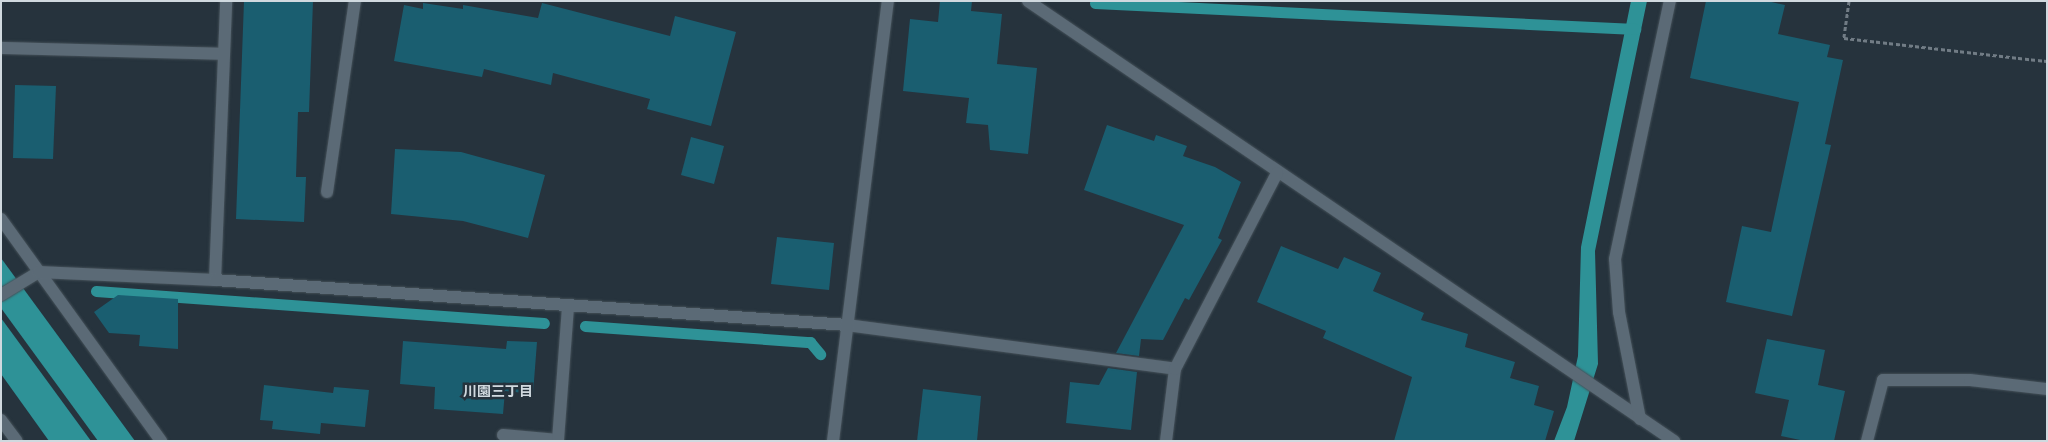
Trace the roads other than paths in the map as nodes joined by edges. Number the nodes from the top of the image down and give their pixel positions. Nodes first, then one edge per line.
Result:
1 (226, 1) edge
2 (355, 1) edge
3 (888, 1) edge
4 (1028, 1) edge
5 (1670, 1) edge
6 (1, 48) edge
7 (224, 54) junction
8 (1277, 173) junction
9 (327, 192) dead end
10 (1, 219) edge
11 (39, 272) junction
12 (215, 280) junction
13 (1, 295) edge
14 (568, 306) junction
15 (847, 325) junction
16 (1175, 369) junction
17 (2047, 389) edge
18 (1640, 419) junction
19 (1, 420) edge
20 (503, 435) dead end
21 (17, 441) edge
22 (161, 441) edge
23 (832, 441) edge
24 (1166, 441) edge
25 (1674, 441) edge
26 (1867, 441) edge

1 - 7 street
2 - 9 street
3 - 15 street
4 - 8 street
5 - 18 street
6 - 7 street
7 - 12 street
8 - 16 street
8 - 18 street
10 - 11 street
11 - 12 street
11 - 13 street
11 - 22 street
12 - 14 street
14 - 15 street
14 - 20 street
15 - 16 street
15 - 23 street
16 - 24 street
17 - 26 street
18 - 25 street
19 - 21 street

